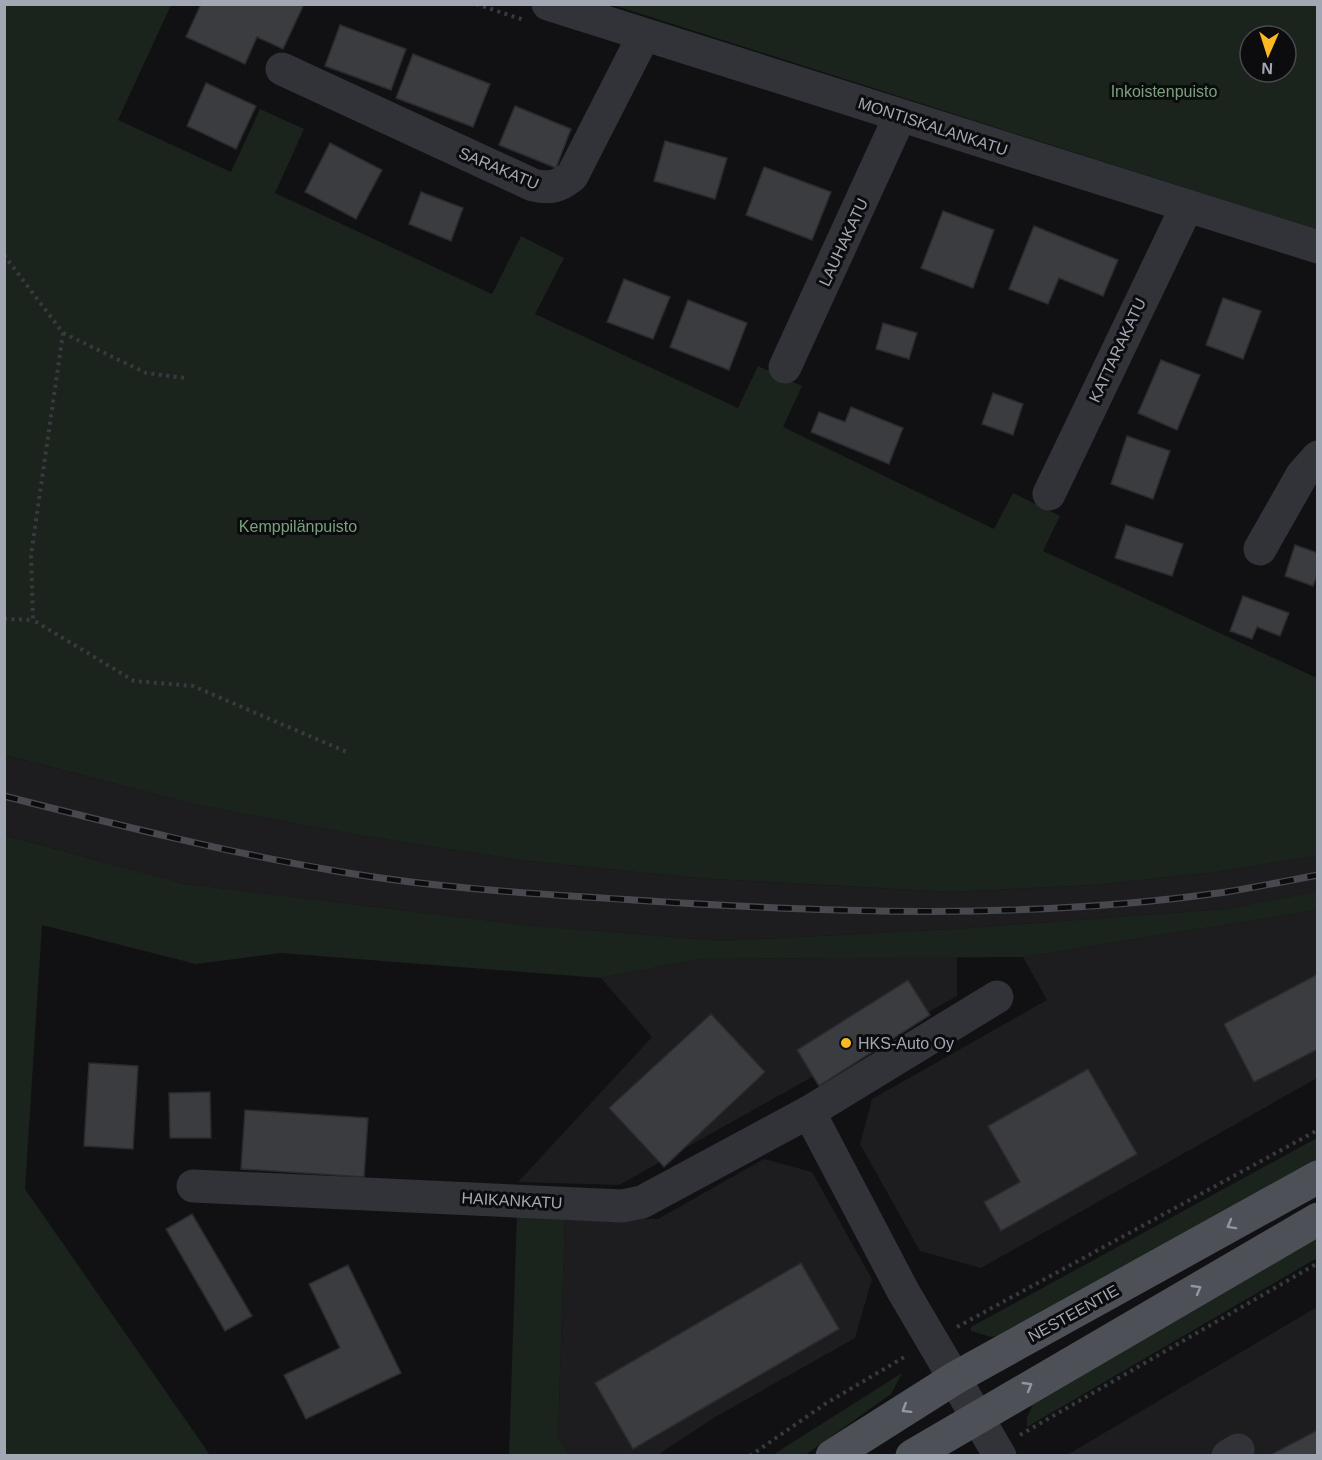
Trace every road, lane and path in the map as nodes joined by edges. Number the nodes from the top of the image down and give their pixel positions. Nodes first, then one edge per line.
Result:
1 (548, 4) edge
2 (644, 35) junction
3 (282, 69) dead end
4 (900, 116) junction
5 (1186, 206) junction
6 (1317, 247) edge
7 (4, 255) edge
8 (63, 333) junction
9 (785, 367) dead end
10 (185, 378) dead end
11 (1317, 457) edge
12 (1049, 494) dead end
13 (1260, 549) dead end
14 (4, 619) edge
15 (33, 620) junction
16 (349, 753) dead end
17 (997, 997) dead end
18 (808, 1112) junction
19 (1317, 1130) edge
20 (1317, 1177) edge
21 (193, 1186) dead end
22 (1317, 1220) edge
23 (1317, 1263) edge
24 (933, 1340) junction
25 (955, 1378) junction
26 (977, 1415) junction
27 (999, 1452) edge
28 (750, 1455) edge
29 (832, 1455) edge
30 (912, 1455) edge

1 - 2 street, MONTISKALANKATU
2 - 3 street, SARAKATU
2 - 4 street, MONTISKALANKATU
4 - 5 street, MONTISKALANKATU
4 - 9 street, LAUHAKATU
5 - 6 street, MONTISKALANKATU
5 - 12 street, KATTARAKATU
7 - 8 path
8 - 10 path
8 - 15 path
11 - 13 street
14 - 15 path
15 - 16 path
17 - 18 street, HAIKANKATU
18 - 21 street, HAIKANKATU
18 - 24 street
19 - 24 path
20 -> 25 main road, NESTEENTIE
26 -> 22 main road
23 - 27 path
24 - 25 street
24 - 28 path
25 - 26 street
25 -> 29 main road, NESTEENTIE
26 - 27 street
26 - 30 main road

